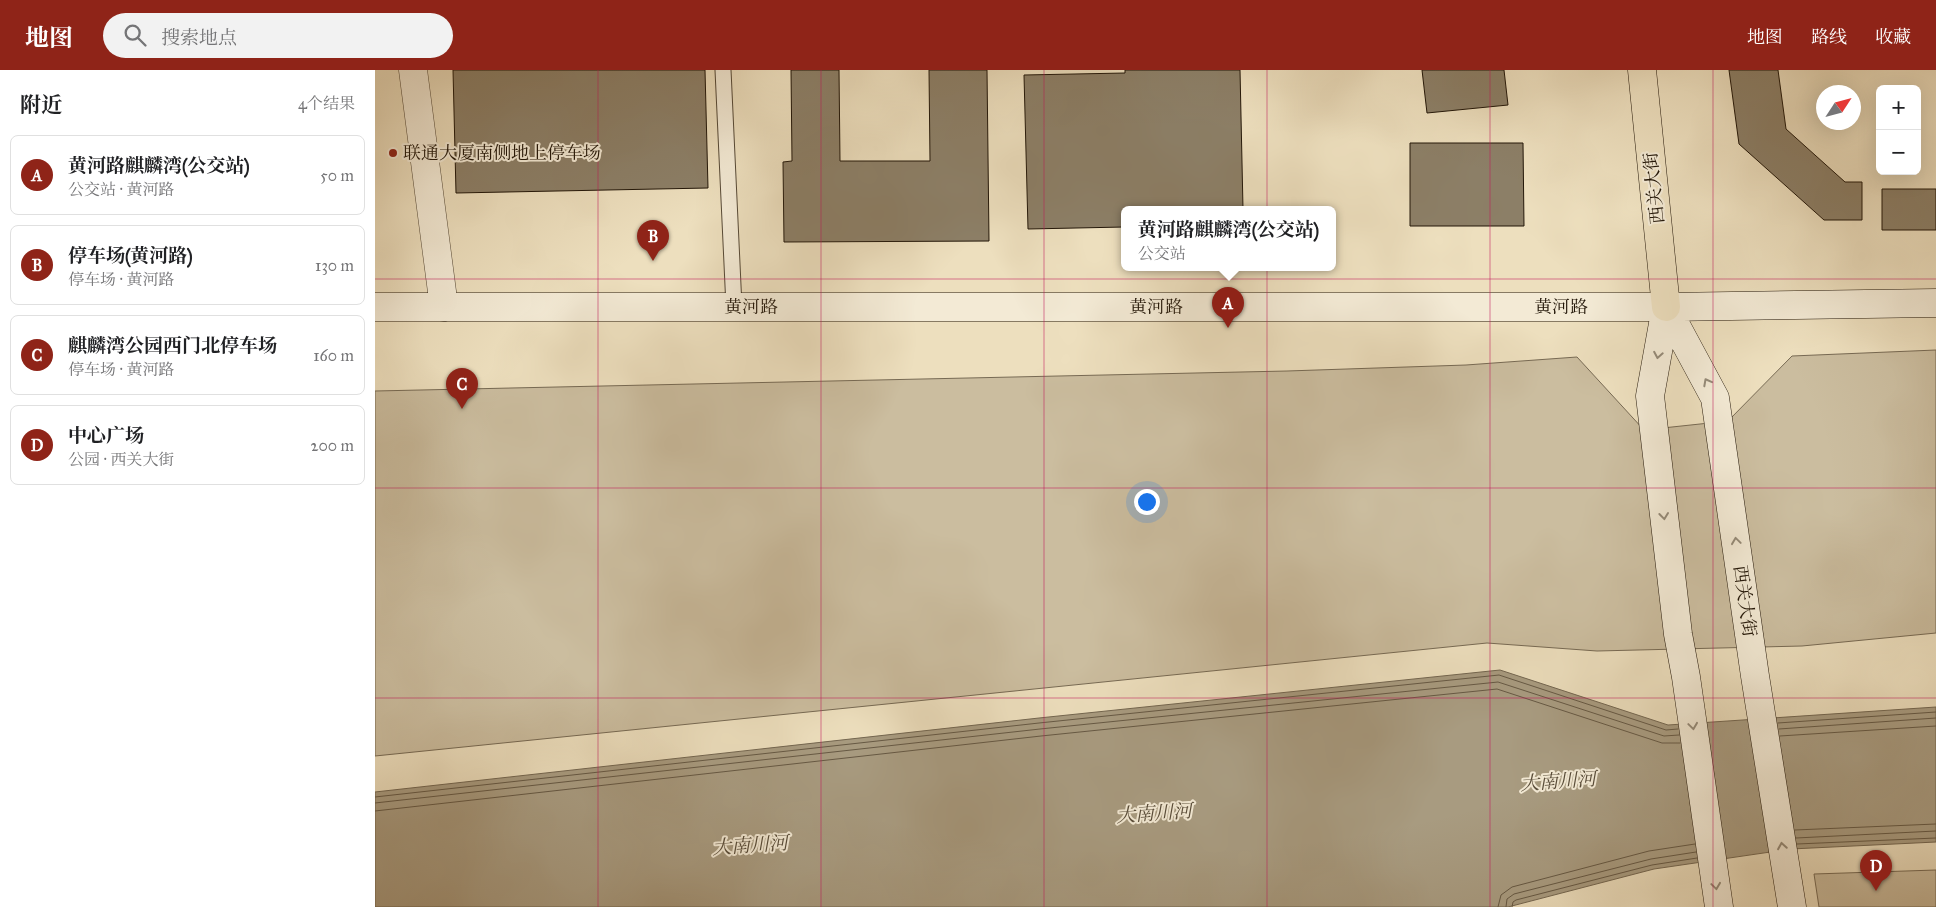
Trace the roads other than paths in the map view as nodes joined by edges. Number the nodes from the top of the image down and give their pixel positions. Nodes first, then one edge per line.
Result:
1 (413, 70) edge
2 (723, 70) edge
3 (1642, 70) edge
4 (1936, 303) edge
5 (375, 307) edge
6 (444, 307) junction
7 (734, 307) junction
8 (1666, 307) junction
9 (1791, 901) edge
10 (1719, 907) edge

1 - 6 main road
2 - 7 lane
3 - 8 main road, 西关大街
4 - 8 main road, 黄河路
5 - 6 main road, 黄河路
6 - 7 main road, 黄河路
7 - 8 main road, 黄河路
9 -> 8 main road, 西关大街
8 -> 10 main road, 西关大街

